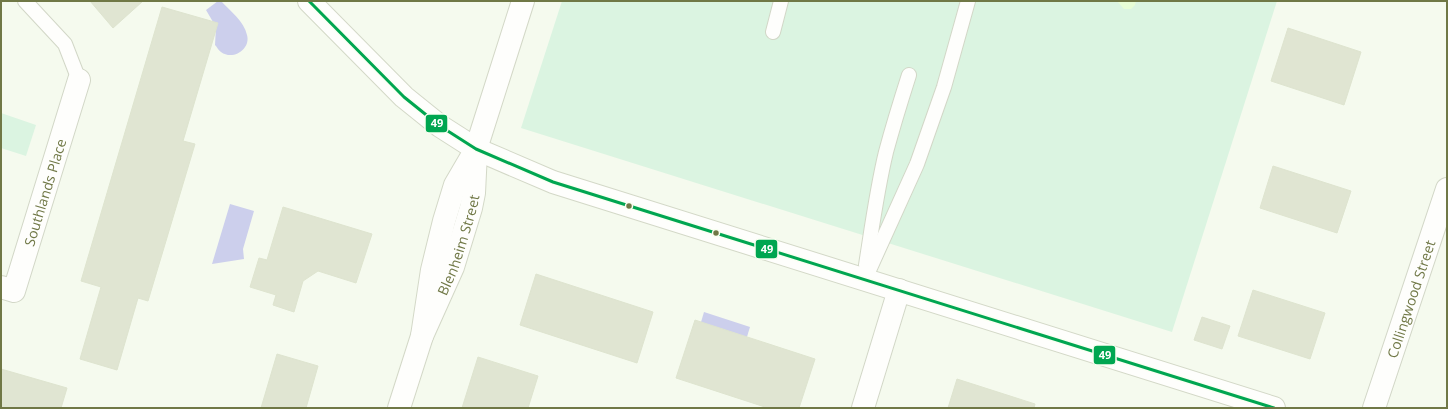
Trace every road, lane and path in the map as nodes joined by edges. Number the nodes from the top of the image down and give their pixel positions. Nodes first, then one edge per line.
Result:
1 (25, 1) edge
2 (309, 1) edge
3 (523, 1) edge
4 (781, 1) edge
5 (968, 1) edge
6 (773, 32) dead end
7 (909, 75) dead end
8 (79, 80) joint
9 (476, 149) junction
10 (1447, 189) edge
11 (864, 279) junction
12 (1, 287) edge
13 (899, 290) junction
14 (399, 408) edge
15 (863, 408) edge
16 (1274, 408) edge
17 (1374, 408) edge

1 - 8 lane
2 - 9 main road
3 - 9 main road, Blenheim Street
4 - 6 lane
5 - 11 lane
7 - 11 lane
8 - 12 main road, Southlands Place
9 - 11 main road
9 - 14 main road, Blenheim Street
10 - 17 main road, Collingwood Street
11 - 13 main road
13 - 15 main road
13 - 16 main road

